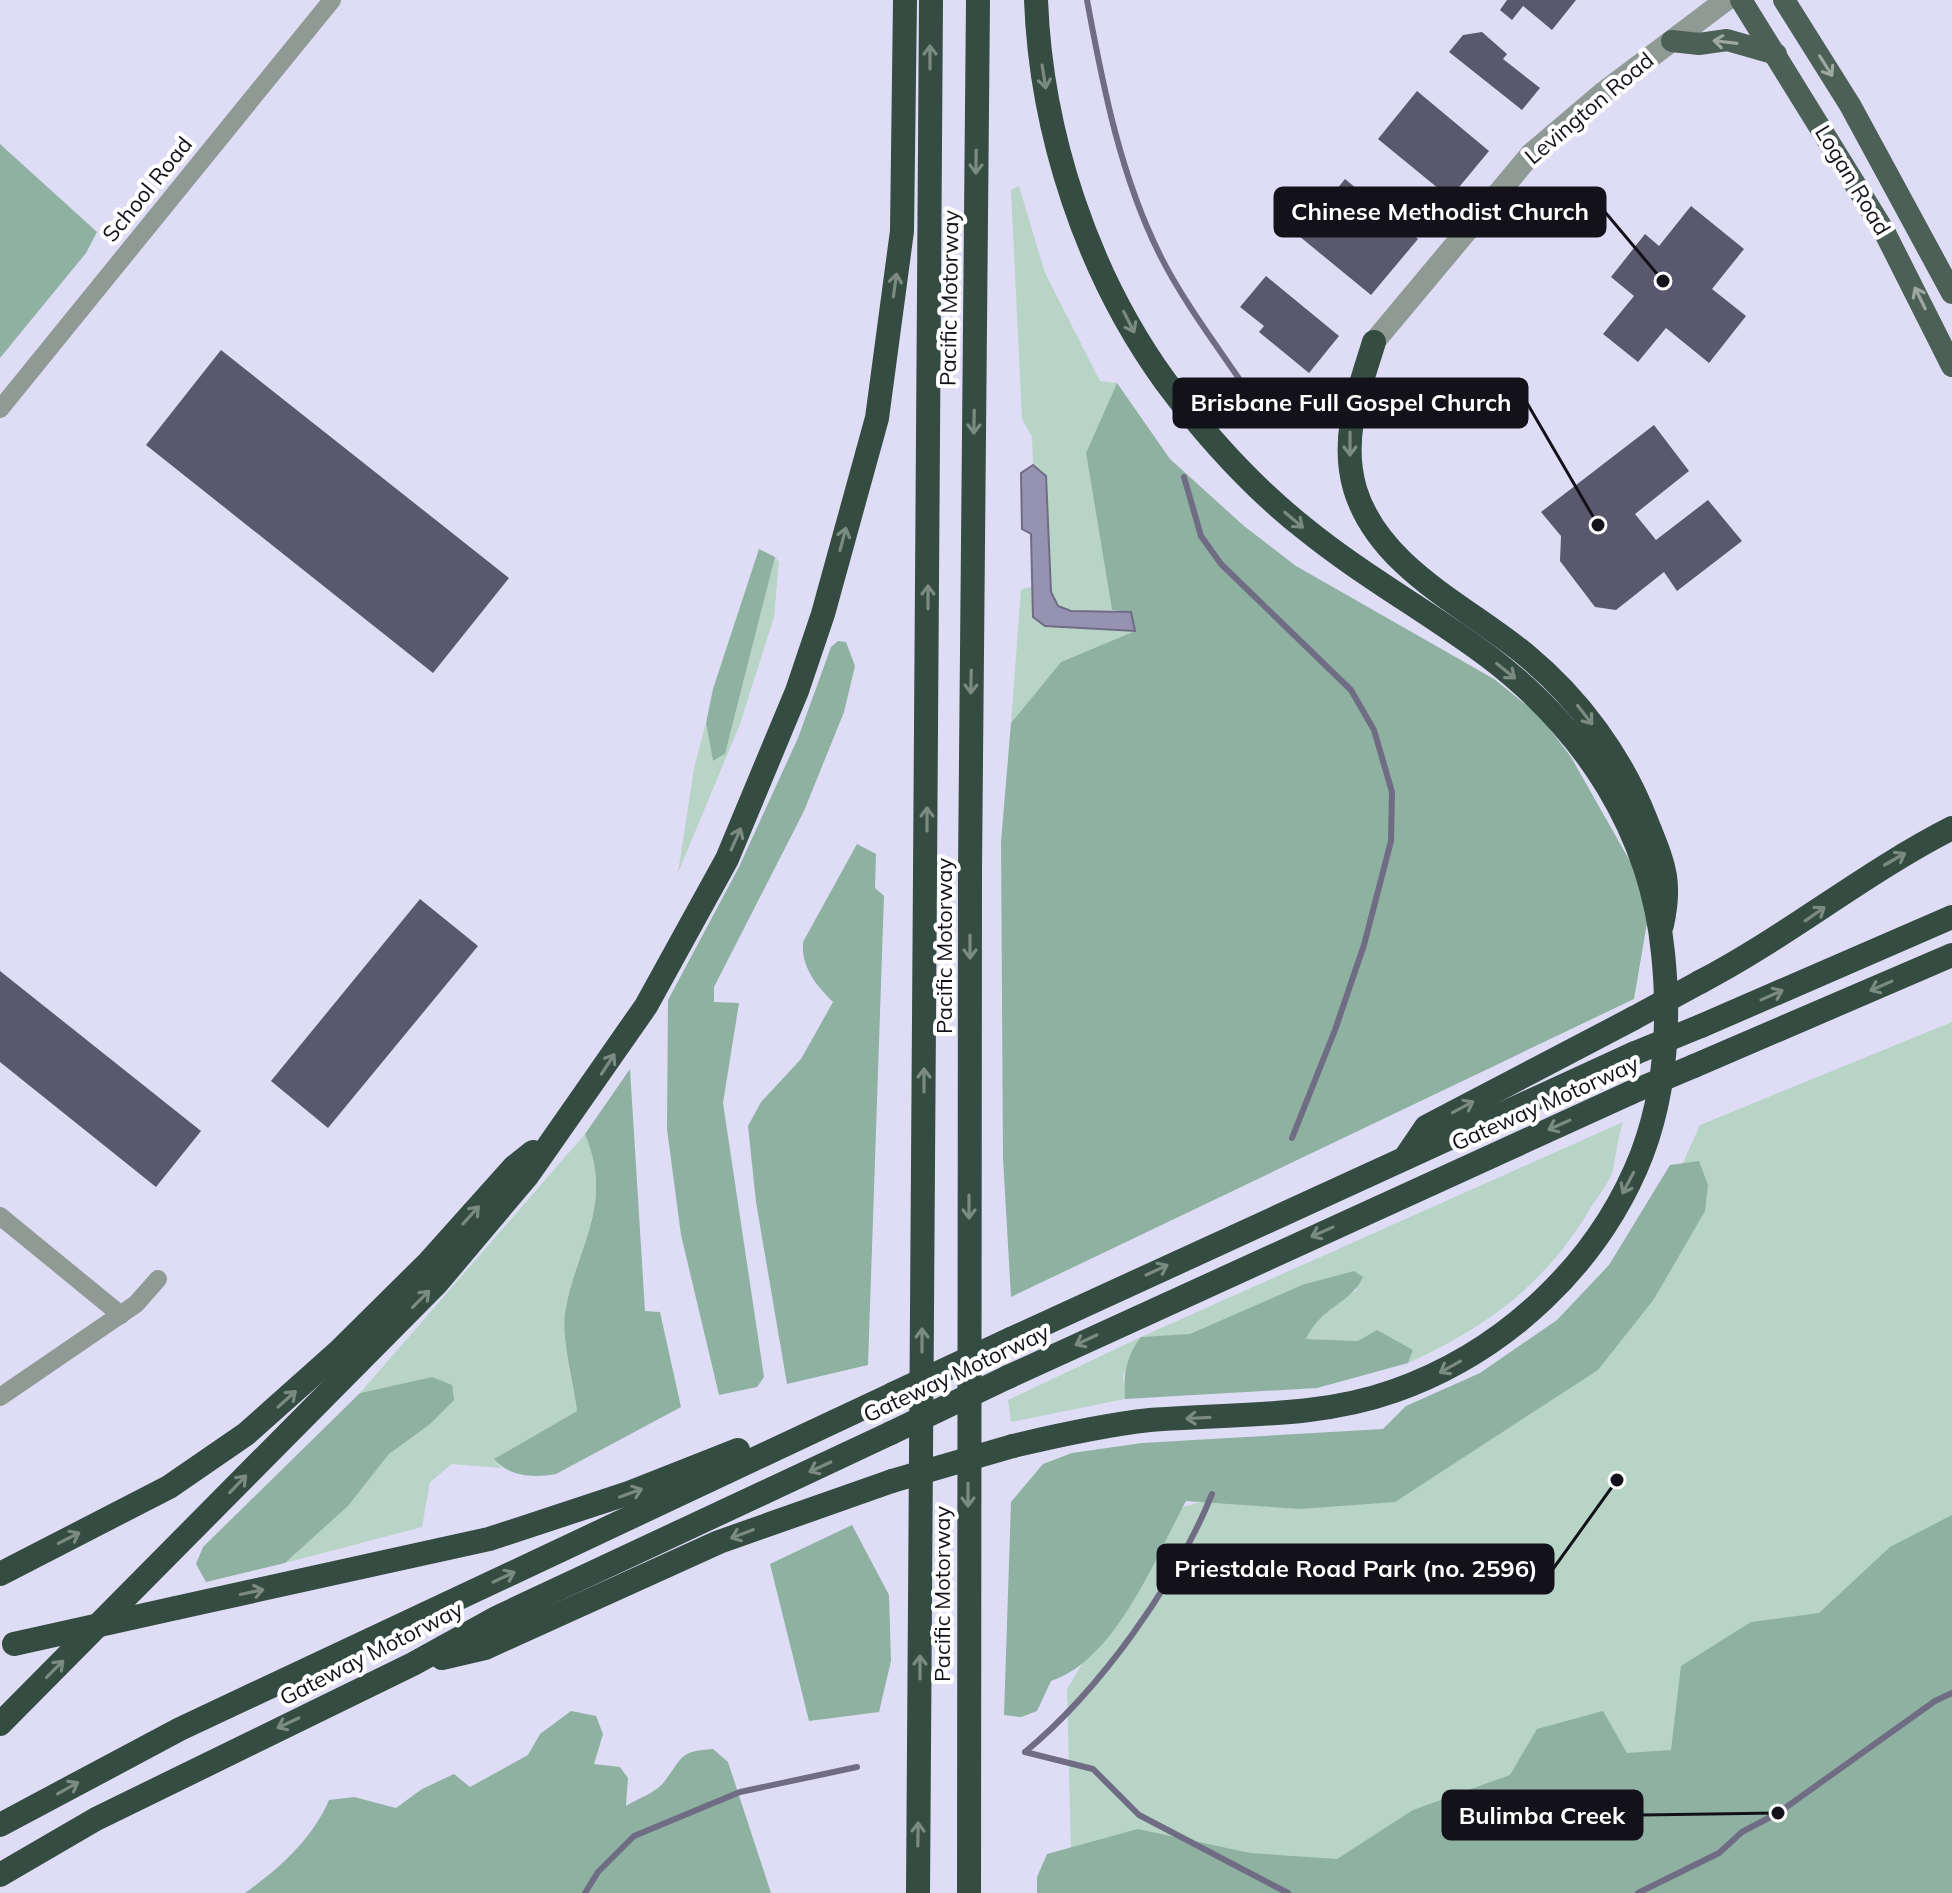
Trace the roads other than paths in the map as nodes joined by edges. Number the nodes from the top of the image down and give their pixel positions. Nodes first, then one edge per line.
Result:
1 (332, 0) edge
2 (905, 0) edge
3 (931, 0) edge
4 (978, 0) edge
5 (1036, 0) edge
6 (1726, 0) edge
7 (1741, 0) edge
8 (1784, 0) edge
9 (1672, 41) junction
10 (1776, 54) junction
11 (1952, 293) edge
12 (1374, 342) joint
13 (1952, 366) edge
14 (0, 409) edge
15 (1952, 828) edge
16 (1952, 917) edge
17 (1661, 931) junction
18 (1952, 955) edge
19 (563, 1128) junction
20 (1405, 1157) junction
21 (0, 1216) edge
22 (158, 1279) dead end
23 (121, 1315) junction
24 (0, 1397) edge
25 (773, 1450) junction
26 (0, 1574) edge
27 (7, 1645) edge
28 (413, 1664) junction
29 (0, 1724) edge
30 (0, 1825) edge
31 (0, 1875) edge
32 (918, 1893) edge
33 (969, 1893) edge

1 - 14 street, School Road
19 -> 2 highway
32 -> 3 highway, Pacific Motorway
4 -> 33 highway, Pacific Motorway
5 -> 17 highway
6 - 9 street, Levington Road
7 - 10 main road, Logan Road
8 -> 11 main road, Logan Road
10 -> 9 main road
9 - 12 street, Levington Road
13 -> 10 main road, Logan Road
12 -> 17 highway
20 -> 15 highway, bridge
20 -> 16 highway, Gateway Motorway, bridge
17 -> 28 highway, bridge
18 -> 28 highway, Gateway Motorway, bridge
26 -> 19 highway
29 -> 19 highway
25 -> 20 highway, Gateway Motorway, bridge
21 - 23 street
22 - 23 street
23 - 24 street
27 -> 25 highway, bridge
30 -> 25 highway, Gateway Motorway
28 -> 31 highway, Gateway Motorway

